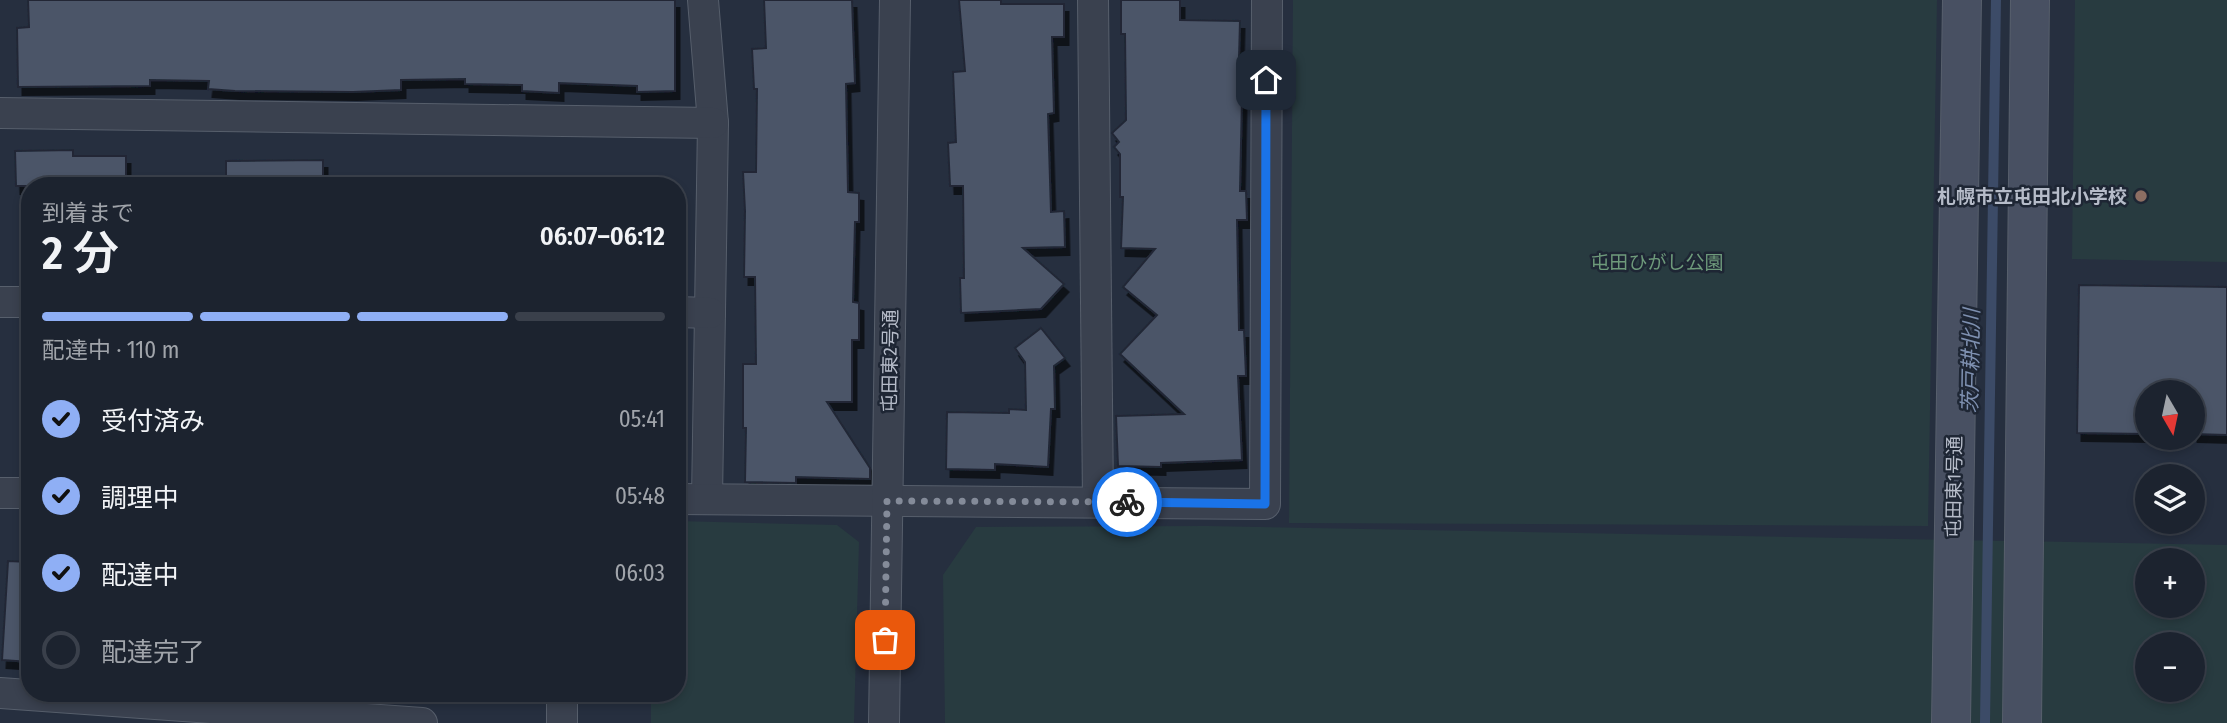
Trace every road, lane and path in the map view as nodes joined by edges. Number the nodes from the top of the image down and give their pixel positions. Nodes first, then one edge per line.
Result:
1 (702, 0) edge
2 (895, 0) edge
3 (1093, 0) edge
4 (1267, 0) edge
5 (1962, 0) edge
6 (2030, 0) edge
7 (0, 113) edge
8 (713, 123) junction
9 (0, 302) edge
10 (21, 302) edge
11 (686, 313) edge
12 (710, 313) junction
13 (0, 493) edge
14 (21, 493) edge
15 (692, 499) edge
16 (887, 501) junction
17 (1098, 502) junction
18 (0, 693) edge
19 (21, 694) edge
20 (127, 702) edge
21 (562, 702) edge
22 (422, 723) edge
23 (562, 723) edge
24 (884, 723) edge
25 (1951, 723) edge
26 (2022, 723) edge

1 - 8 street
2 - 16 street, 屯田東2号通
3 - 17 street
4 - 17 street
5 - 25 street, 屯田東1号通
6 - 26 street
7 - 8 street
8 - 12 street
9 - 10 street
11 - 12 street
12 - 15 street
13 - 14 street
15 - 16 street
16 - 17 street
16 - 24 street, 屯田東2号通
18 - 19 street
20 - 22 street
21 - 23 street

